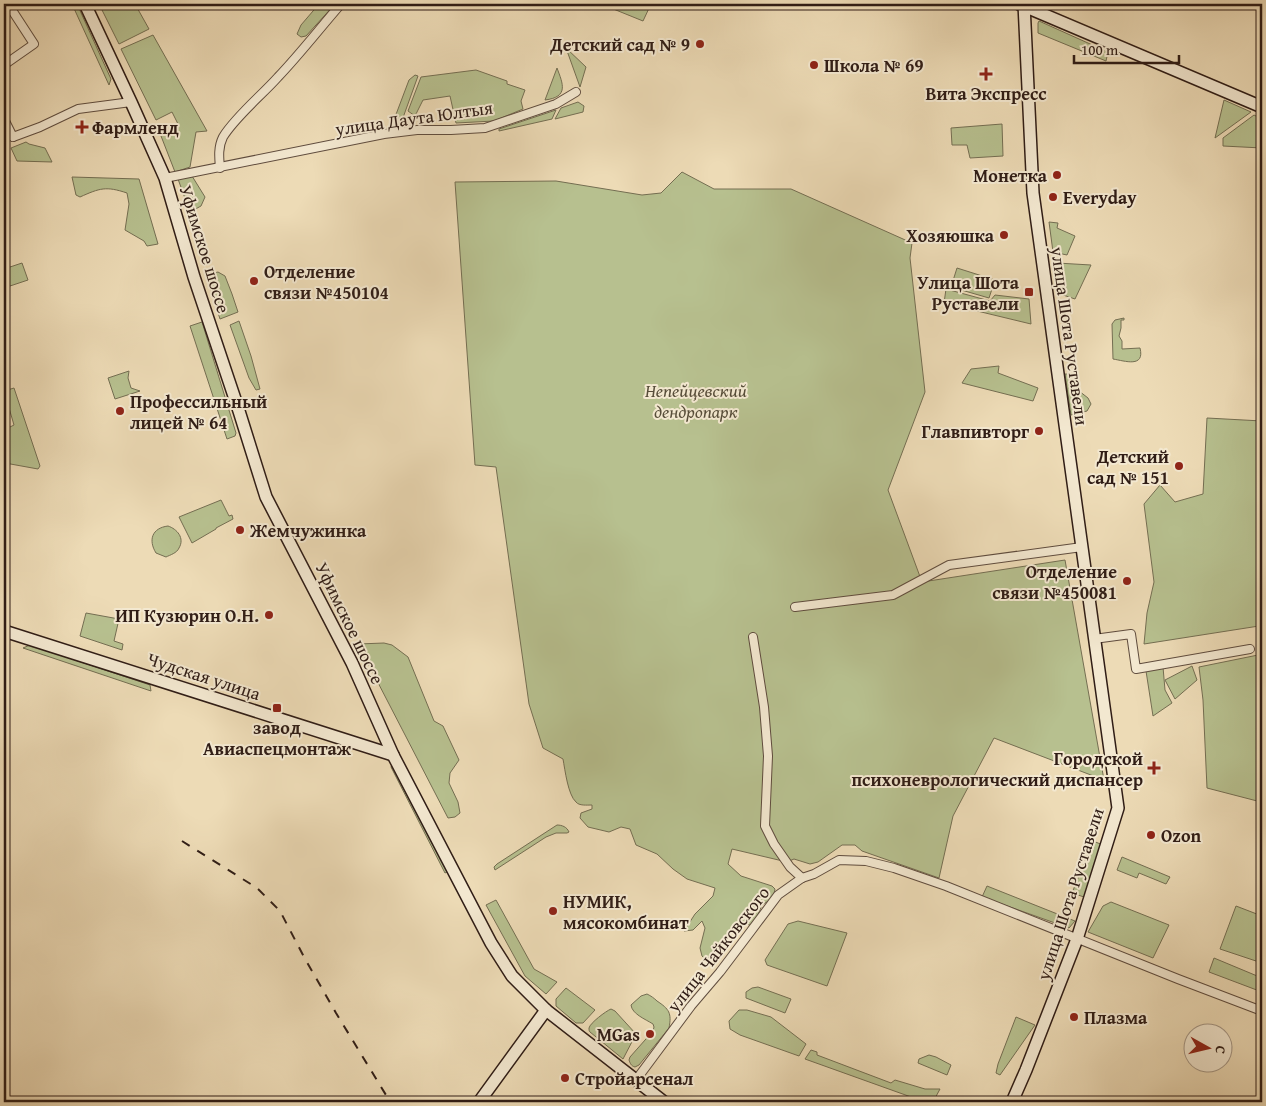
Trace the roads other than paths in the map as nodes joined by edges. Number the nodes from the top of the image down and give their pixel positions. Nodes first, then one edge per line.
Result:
1 (8, 4) edge
2 (85, 4) edge
3 (341, 4) edge
4 (1022, 5) edge
5 (4, 65) edge
6 (576, 92) dead end
7 (132, 102) junction
8 (1262, 106) edge
9 (4, 119) edge
10 (4, 132) edge
11 (14, 137) junction
12 (220, 168) junction
13 (164, 178) junction
14 (1082, 547) junction
15 (795, 607) dead end
16 (4, 631) edge
17 (753, 637) dead end
18 (1094, 639) junction
19 (1250, 649) dead end
20 (394, 755) junction
21 (802, 878) junction
22 (1077, 939) junction
23 (546, 1010) junction
24 (1262, 1011) edge
25 (636, 1080) junction
26 (479, 1102) edge
27 (664, 1102) edge
28 (1012, 1102) edge

1 - 5 street
2 - 7 main road, Уфимское шоссе
3 - 12 street
4 - 8 main road
4 - 14 main road, улица Шота Руставели
6 - 12 street, улица Даута Юлтыя
7 - 11 street
7 - 13 main road, Уфимское шоссе
9 - 11 street
10 - 11 street
12 - 13 street, улица Даута Юлтыя
13 - 20 main road, Уфимское шоссе
14 - 15 street
14 - 18 main road, улица Шота Руставели
16 - 20 main road, Чудская улица
17 - 21 street
18 - 19 street
18 - 22 main road, улица Шота Руставели
20 - 23 main road, Уфимское шоссе
21 - 22 street, улица Чайковского
21 - 25 street, улица Чайковского
22 - 24 street, улица Чайковского
22 - 28 main road, улица Шота Руставели
23 - 25 main road, Уфимское шоссе
23 - 26 main road
25 - 27 main road, Уфимское шоссе

